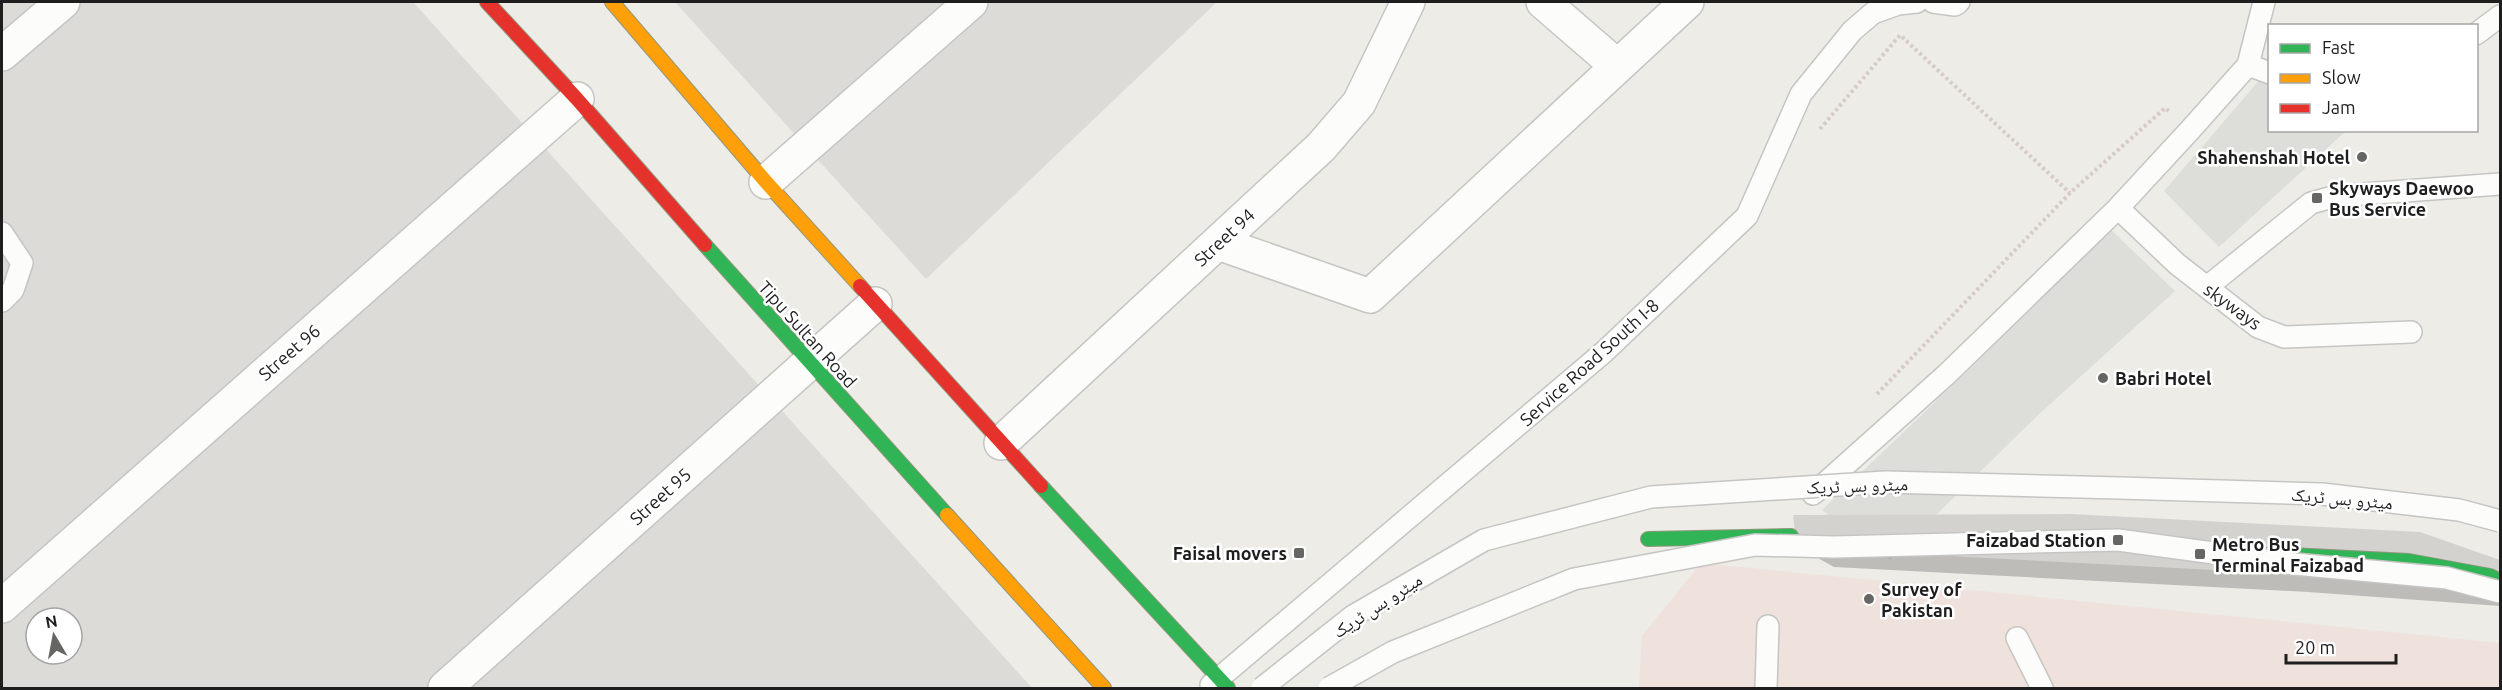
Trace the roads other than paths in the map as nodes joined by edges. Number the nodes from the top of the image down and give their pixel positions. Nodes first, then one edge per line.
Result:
1 (63, 2) edge
2 (487, 2) edge
3 (612, 2) edge
4 (971, 2) edge
5 (1408, 2) edge
6 (1543, 2) edge
7 (1687, 2) edge
8 (1917, 2) edge
9 (1933, 2) edge
10 (1959, 2) edge
11 (2264, 2) edge
12 (2500, 16) edge
13 (2478, 32) edge
14 (2, 54) edge
15 (2248, 65) junction
16 (1617, 66) junction
17 (2268, 72) edge
18 (577, 99) junction
19 (766, 182) junction
20 (2500, 184) edge
21 (2118, 208) junction
22 (2, 233) edge
23 (1218, 243) junction
24 (2206, 287) junction
25 (2, 301) edge
26 (875, 304) junction
27 (2411, 332) dead end
28 (808, 362) junction
29 (1001, 443) junction
30 (1681, 505) dead end
31 (2500, 521) edge
32 (1648, 538) dead end
33 (2500, 581) edge
34 (2500, 592) edge
35 (2, 606) edge
36 (1768, 626) dead end
37 (2017, 638) dead end
38 (1218, 685) edge
39 (445, 688) edge
40 (1104, 688) edge
41 (1262, 688) edge
42 (1329, 688) edge
43 (1766, 688) edge
44 (2042, 688) edge

1 - 14 street
2 - 18 street, Tipu Sultan Road
3 - 19 street
4 - 19 street
5 - 23 street, Street 94
6 - 16 street
7 - 16 street
8 - 38 lane, Service Road South I-8
9 - 10 lane
11 - 15 lane
12 - 13 lane
15 - 17 lane
15 - 21 lane
16 - 23 street
18 - 28 street, Tipu Sultan Road
18 - 35 street, Street 96
19 - 26 street
20 - 24 lane
21 - 24 lane, skyways
21 - 30 lane
22 - 25 lane
23 - 29 street, Street 94
24 - 27 lane, skyways
26 - 28 street, Street 95
26 - 29 street
28 - 39 street, Street 95
28 - 40 street, Tipu Sultan Road
29 - 38 street
31 - 41 lane, میٹرو بس ٹریک, bridge
32 - 33 street
34 - 42 lane, bridge
36 - 43 lane
37 - 44 lane

